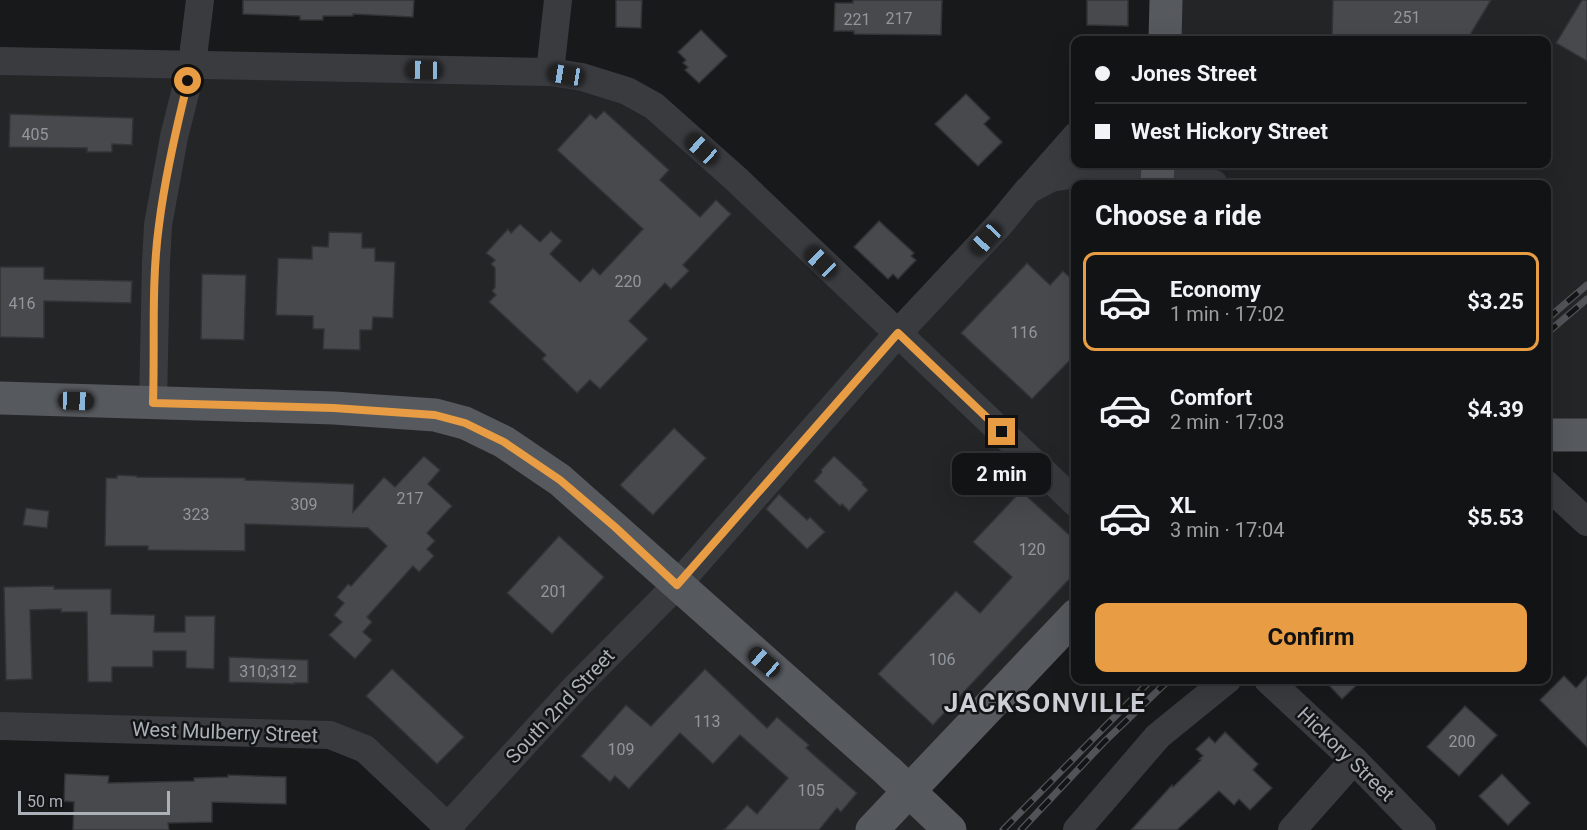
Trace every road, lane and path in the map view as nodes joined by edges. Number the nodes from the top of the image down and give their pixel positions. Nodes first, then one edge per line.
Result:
1 (200, 0) edge
2 (558, 0) edge
3 (1166, 0) edge
4 (1165, 36) edge
5 (0, 61) edge
6 (192, 65) junction
7 (550, 72) junction
8 (1071, 142) edge
9 (1158, 175) edge
10 (1189, 180) edge
11 (1029, 190) junction
12 (898, 333) junction
13 (0, 398) edge
14 (153, 403) junction
15 (1551, 435) edge
16 (1587, 435) edge
17 (1551, 489) edge
18 (1071, 498) edge
19 (1587, 522) edge
20 (677, 585) junction
21 (1071, 620) edge
22 (1222, 684) edge
23 (1272, 684) edge
24 (0, 726) edge
25 (1354, 760) junction
26 (448, 829) edge
27 (872, 830) edge
28 (950, 830) edge
29 (1077, 830) edge
30 (1292, 830) edge
31 (1422, 830) edge

1 - 6 street
2 - 7 street
3 - 4 main road
5 - 6 street
6 - 7 street
6 - 14 street
7 - 12 street
8 - 11 street, South 2nd Street
9 - 10 street
9 - 11 street
11 - 12 street, South 2nd Street
12 - 18 street
12 - 20 street, South 2nd Street
13 - 14 main road
14 - 20 main road
15 - 16 main road
17 - 19 street
20 - 26 street, South 2nd Street
20 - 28 main road, bridge
21 - 27 main road
22 - 29 street
23 - 25 street, Hickory Street
24 - 26 street, West Mulberry Street
25 - 30 street
25 - 31 street, Hickory Street

